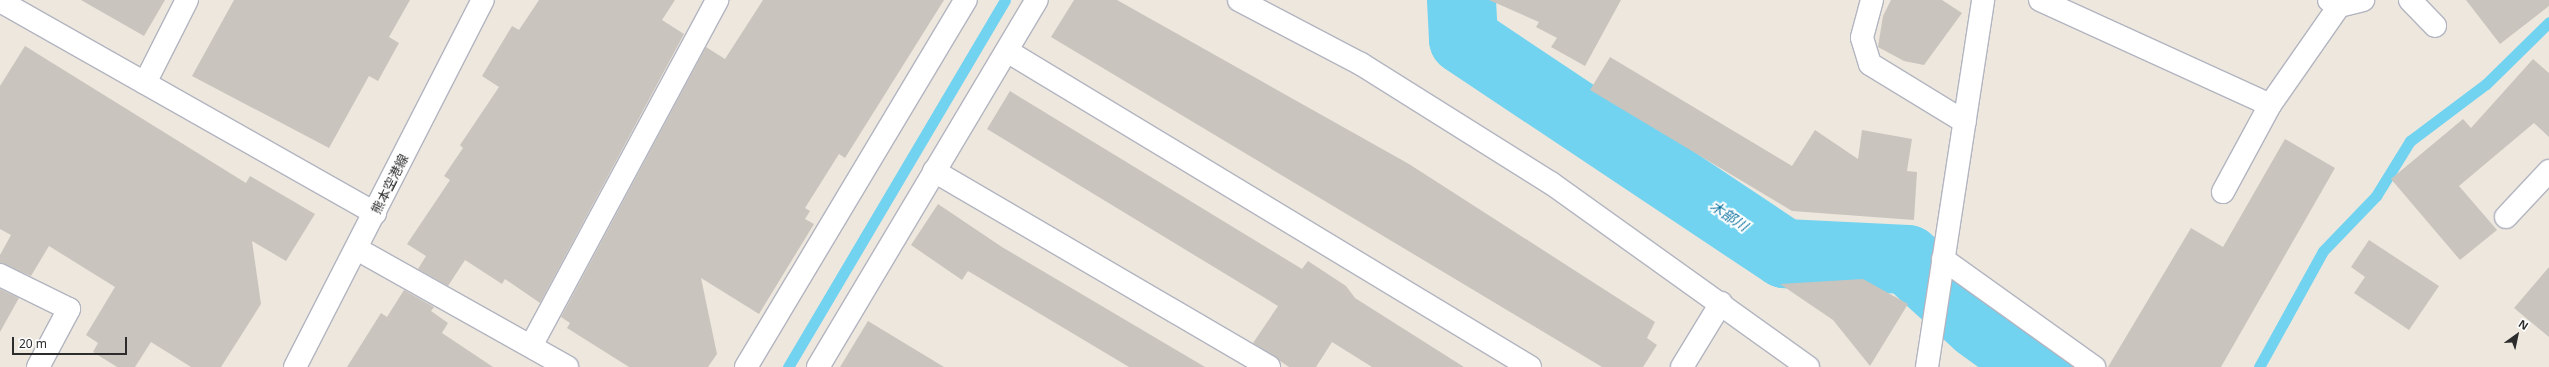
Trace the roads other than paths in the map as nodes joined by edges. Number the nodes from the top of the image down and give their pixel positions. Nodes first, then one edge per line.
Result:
1 (186, 0) edge
2 (484, 0) edge
3 (717, 0) edge
4 (966, 0) edge
5 (1037, 0) edge
6 (1239, 0) edge
7 (1872, 0) edge
8 (1983, 0) edge
9 (2040, 0) edge
10 (2362, 0) edge
11 (2410, 0) edge
12 (0, 1) edge
13 (2334, 3) edge
14 (2435, 26) dead end
15 (1007, 51) junction
16 (144, 83) junction
17 (2270, 105) junction
18 (1965, 122) junction
19 (2549, 171) edge
20 (934, 172) junction
21 (2223, 192) dead end
22 (375, 213) junction
23 (2506, 216) dead end
24 (357, 250) junction
25 (1943, 259) junction
26 (0, 275) edge
27 (1721, 303) junction
28 (531, 346) junction
29 (1928, 357) edge
30 (38, 367) edge
31 (295, 367) edge
32 (567, 367) edge
33 (746, 367) edge
34 (818, 367) edge
35 (1269, 367) edge
36 (1530, 367) edge
37 (1682, 367) edge
38 (1808, 367) edge
39 (2094, 367) edge

1 - 16 street
2 - 22 street, 熊本空港線
3 - 28 street
4 - 33 street
5 - 15 street
6 - 27 street
7 - 18 street
8 - 18 street
9 - 17 street
10 - 13 street
11 - 14 street
12 - 16 street
13 - 17 street
15 - 20 street
15 - 36 street
16 - 22 street
17 - 21 street
18 - 25 street
19 - 23 street
20 - 34 street
20 - 35 street
22 - 24 street, 熊本空港線
24 - 28 street
24 - 31 street, 熊本空港線
25 - 29 street
25 - 39 street
26 - 30 street
27 - 37 street
27 - 38 street
28 - 32 street

